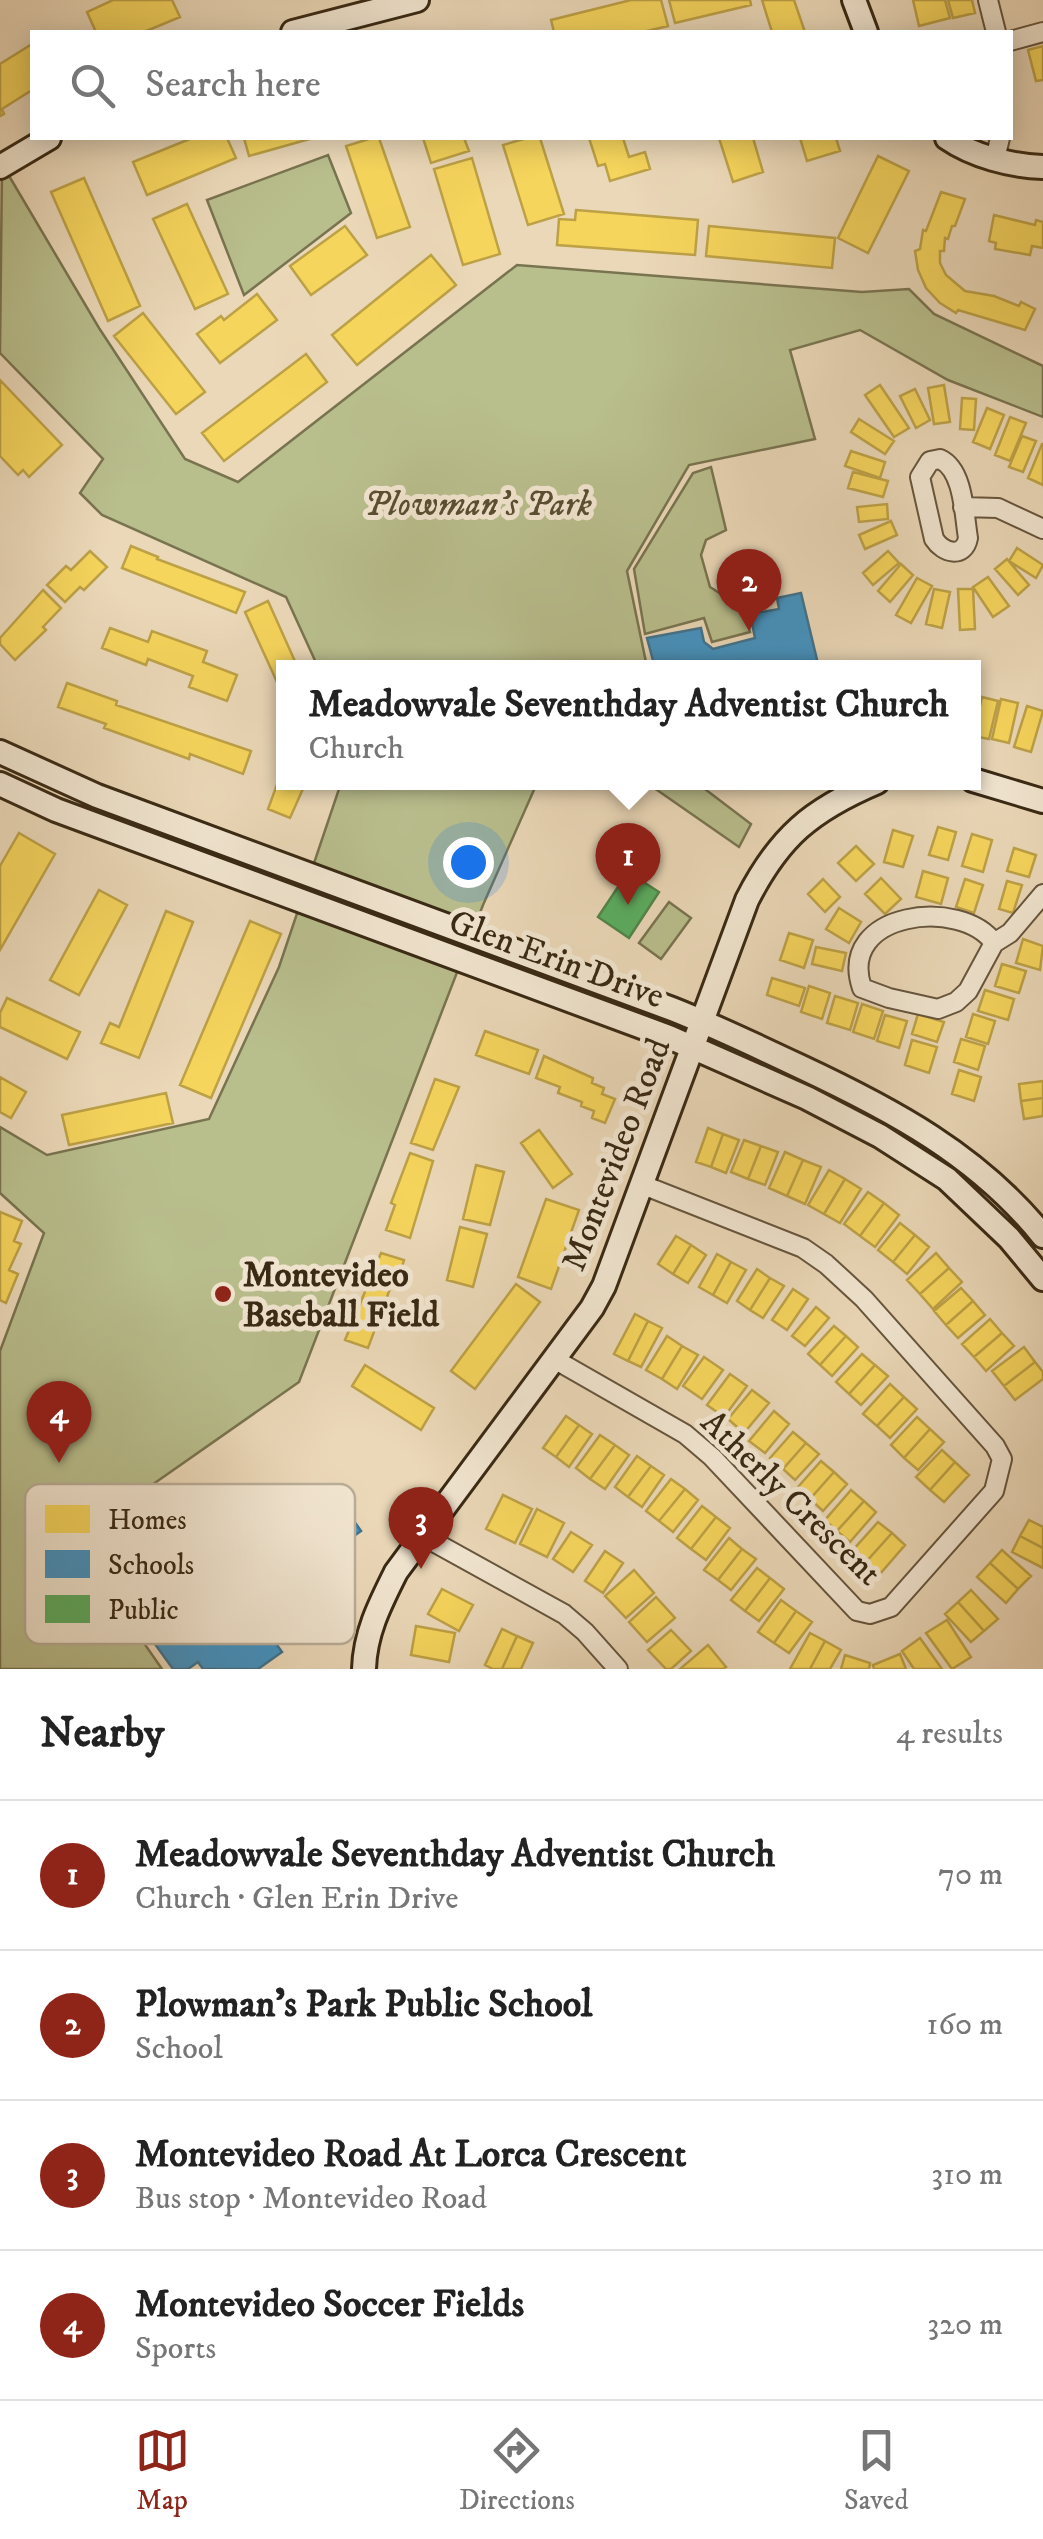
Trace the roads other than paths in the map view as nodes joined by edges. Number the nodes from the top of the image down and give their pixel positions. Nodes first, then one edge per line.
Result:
1 (417, 0) edge
2 (854, 0) edge
3 (988, 0) edge
4 (301, 30) edge
5 (865, 30) edge
6 (996, 30) edge
7 (1043, 32) edge
8 (1013, 40) edge
9 (46, 140) edge
10 (950, 140) edge
11 (998, 148) edge
12 (1043, 166) edge
13 (0, 167) edge
14 (963, 507) junction
15 (1043, 529) edge
16 (0, 752) edge
17 (981, 782) edge
18 (0, 784) edge
19 (860, 790) edge
20 (1043, 801) edge
21 (1043, 894) edge
22 (994, 943) junction
23 (703, 1022) junction
24 (694, 1046) junction
25 (642, 1186) junction
26 (1043, 1236) edge
27 (1043, 1278) edge
28 (554, 1359) junction
29 (423, 1536) junction
30 (364, 1669) edge
31 (618, 1669) edge

1 - 4 street
2 - 5 street
3 - 6 street
7 - 8 street
9 - 13 street
10 - 11 street
11 - 12 street
14 - 14 street
14 - 15 street
16 - 23 street, Glen Erin Drive
17 - 20 street
18 - 24 street, Glen Erin Drive
19 - 23 street, Montevideo Road
21 - 22 street
22 - 22 street
23 - 24 street, Montevideo Road
23 - 26 street, Glen Erin Drive
24 - 25 street, Montevideo Road
24 - 27 street, Glen Erin Drive
25 - 28 street, Montevideo Road
25 - 28 street, Atherly Crescent
28 - 29 street, Montevideo Road
29 - 30 street, Montevideo Road
29 - 31 street

